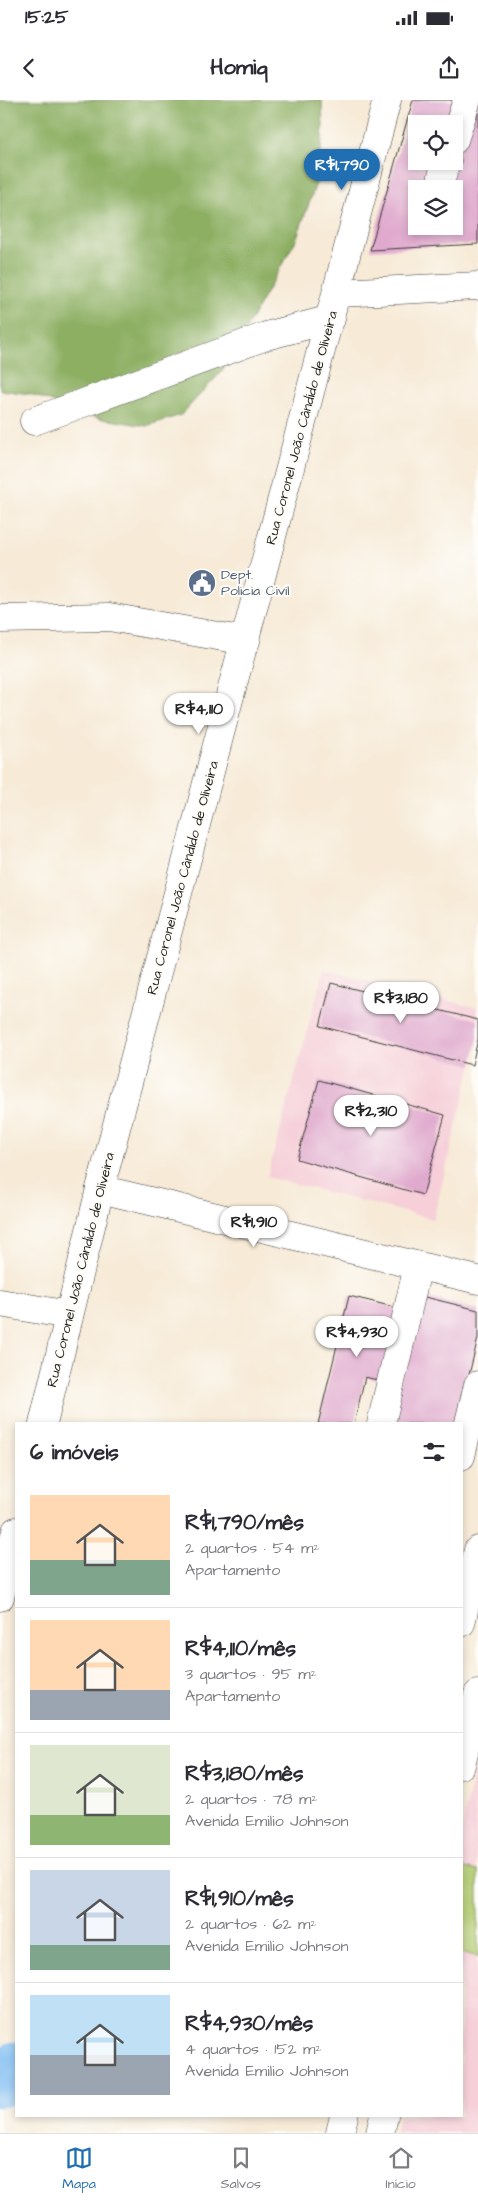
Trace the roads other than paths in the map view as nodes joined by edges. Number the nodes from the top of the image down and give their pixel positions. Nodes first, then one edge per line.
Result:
1 (387, 100) edge
2 (466, 100) edge
3 (462, 115) edge
4 (478, 286) edge
5 (338, 293) junction
6 (331, 319) junction
7 (34, 421) dead end
8 (0, 619) edge
9 (246, 641) junction
10 (100, 1189) junction
11 (418, 1266) junction
12 (478, 1280) edge
13 (0, 1303) edge
14 (69, 1315) junction
15 (478, 1385) edge
16 (43, 1422) edge
17 (381, 1422) edge
18 (463, 1448) edge
19 (15, 1535) edge
20 (478, 1550) edge
21 (0, 1597) edge
22 (463, 1614) edge
23 (478, 1694) edge
24 (463, 1758) edge
25 (344, 2117) edge
26 (384, 2117) edge
27 (340, 2133) edge
28 (380, 2133) edge

1 - 5 street, Rua Coronel João Cândido de Oliveira
2 - 3 street
4 - 5 street
5 - 6 street, Rua Coronel João Cândido de Oliveira
6 - 7 street
6 - 9 street, Rua Coronel João Cândido de Oliveira
8 - 9 street
9 - 10 street, Rua Coronel João Cândido de Oliveira
10 - 11 street
10 - 14 street, Rua Coronel João Cândido de Oliveira
11 - 12 street
11 - 17 street
13 - 14 street
14 - 16 street, Rua Coronel João Cândido de Oliveira
15 - 18 street
19 - 21 street
20 - 22 street
23 - 24 street
25 - 27 street
26 - 28 street

